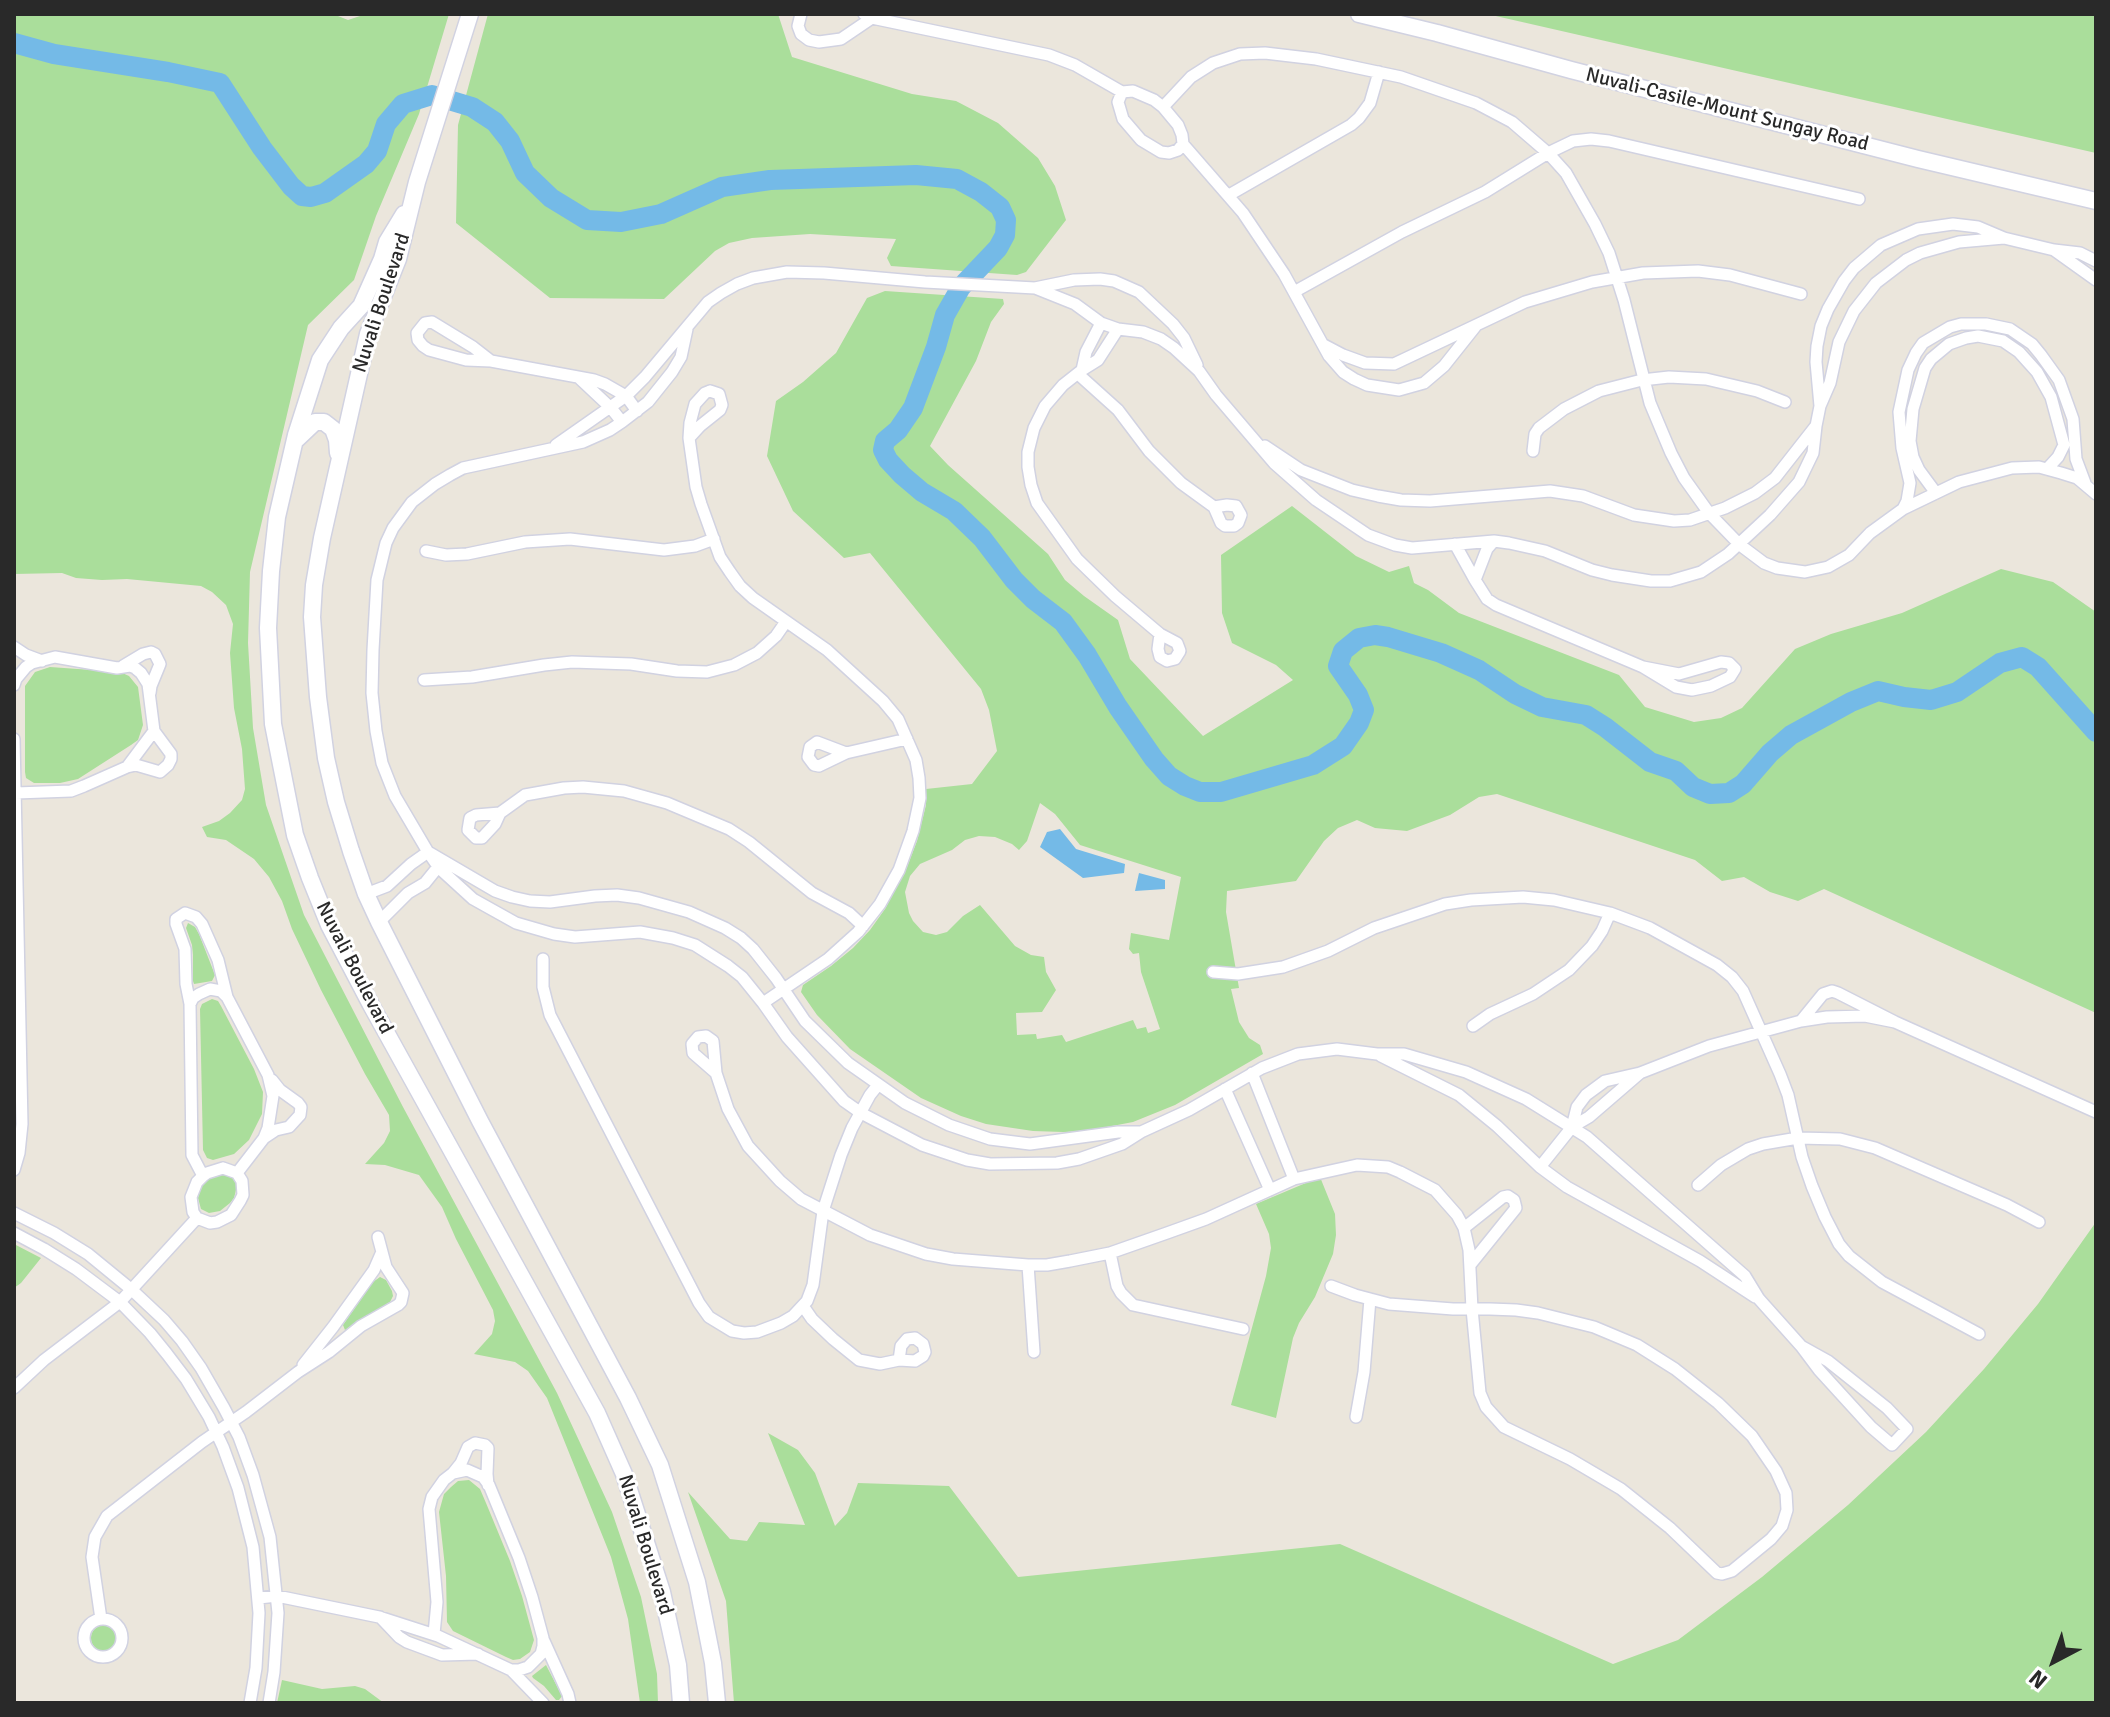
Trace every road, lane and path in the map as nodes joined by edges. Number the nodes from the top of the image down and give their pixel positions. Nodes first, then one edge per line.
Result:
1 (470, 14) edge
2 (801, 14) edge
3 (1359, 14) edge
4 (868, 16) edge
5 (1379, 72) junction
6 (1122, 92) junction
7 (1163, 107) junction
8 (1183, 144) junction
9 (1548, 153) junction
10 (1229, 195) junction
11 (1859, 199) dead end
12 (2096, 201) edge
13 (410, 205) junction
14 (2004, 238) junction
15 (2054, 250) junction
16 (2096, 261) edge
17 (1617, 277) junction
18 (1086, 279) junction
19 (2096, 280) edge
20 (1035, 288) junction
21 (1294, 292) junction
22 (1801, 294) dead end
23 (1075, 304) junction
24 (1160, 311) junction
25 (1101, 323) junction
26 (1478, 323) junction
27 (1997, 325) junction
28 (687, 329) junction
29 (1118, 329) junction
30 (1143, 332) junction
31 (1993, 338) junction
32 (1324, 345) junction
33 (491, 361) junction
34 (1199, 371) junction
35 (1080, 372) junction
36 (577, 377) junction
37 (1642, 380) junction
38 (626, 396) junction
39 (1785, 402) dead end
40 (1820, 406) junction
41 (611, 408) junction
42 (637, 411) junction
43 (622, 422) junction
44 (1816, 426) junction
45 (1252, 437) junction
46 (689, 438) dead end
47 (295, 441) junction
48 (552, 448) junction
49 (1533, 451) dead end
50 (338, 462) junction
51 (2047, 469) junction
52 (2091, 491) edge
53 (1936, 493) junction
54 (1214, 507) dead end
55 (1903, 509) junction
56 (1709, 513) junction
57 (714, 539) junction
58 (1494, 541) junction
59 (1455, 544) junction
60 (1740, 545) junction
61 (426, 551) dead end
62 (1475, 580) junction
63 (785, 623) junction
64 (1160, 634) dead end
65 (14, 647) edge
66 (43, 661) junction
67 (1643, 667) junction
68 (117, 668) junction
69 (424, 680) dead end
70 (14, 685) edge
71 (150, 698) junction
72 (154, 731) junction
73 (14, 739) edge
74 (907, 739) junction
75 (846, 753) dead end
76 (127, 767) junction
77 (16, 793) junction
78 (500, 813) dead end
79 (428, 852) junction
80 (441, 864) junction
81 (366, 894) junction
82 (1610, 913) junction
83 (379, 922) junction
84 (863, 926) junction
85 (543, 959) dead end
86 (1213, 972) dead end
87 (784, 989) junction
88 (227, 997) junction
89 (763, 1003) junction
90 (190, 1004) junction
91 (1801, 1021) junction
92 (1895, 1022) junction
93 (1473, 1026) dead end
94 (1762, 1032) junction
95 (1377, 1054) junction
96 (716, 1073) dead end
97 (1252, 1073) junction
98 (268, 1075) junction
99 (878, 1085) junction
100 (1225, 1089) junction
101 (2096, 1112) edge
102 (861, 1113) junction
103 (1572, 1127) junction
104 (1141, 1132) junction
105 (264, 1138) junction
106 (1798, 1138) junction
107 (1540, 1167) junction
108 (14, 1170) edge
109 (237, 1173) junction
110 (203, 1176) junction
111 (1294, 1179) junction
112 (1698, 1185) dead end
113 (1270, 1190) junction
114 (823, 1211) junction
115 (14, 1213) edge
116 (197, 1218) junction
117 (2039, 1222) dead end
118 (1464, 1228) junction
119 (14, 1233) edge
120 (378, 1237) dead end
121 (1110, 1253) junction
122 (381, 1254) junction
123 (1028, 1265) junction
124 (1470, 1265) junction
125 (1331, 1286) dead end
126 (132, 1290) junction
127 (1370, 1299) junction
128 (1759, 1299) junction
129 (120, 1302) junction
130 (803, 1306) junction
131 (1472, 1309) junction
132 (333, 1327) junction
133 (1243, 1329) dead end
134 (1979, 1334) dead end
135 (346, 1338) junction
136 (1801, 1346) junction
137 (1034, 1352) dead end
138 (899, 1360) dead end
139 (298, 1372) junction
140 (14, 1388) edge
141 (1356, 1417) dead end
142 (231, 1422) junction
143 (216, 1432) junction
144 (453, 1473) junction
145 (489, 1485) junction
146 (277, 1596) junction
147 (259, 1598) junction
148 (379, 1617) junction
149 (101, 1619) dead end
150 (434, 1634) junction
151 (543, 1638) junction
152 (479, 1654) junction
153 (511, 1670) junction
154 (250, 1703) edge
155 (269, 1703) edge
156 (543, 1703) edge
157 (570, 1703) edge
158 (681, 1703) edge
159 (717, 1703) edge

1 - 13 main road, Nuvali Boulevard
2 - 4 street
3 - 12 main road, Nuvali-Casile-Mount Sungay Road
4 - 6 street
5 - 7 street
5 - 9 street
5 - 10 street
6 - 7 street
6 - 8 street
7 - 8 street
8 - 10 street
9 - 11 street
9 - 17 street
9 - 21 street
10 - 21 street
13 - 47 main road, Nuvali Boulevard
13 - 50 main road, Nuvali Boulevard
14 - 15 street
14 - 40 street
14 - 40 street
15 - 16 street
15 - 19 street
17 - 22 street
17 - 26 street
17 - 37 street
18 - 20 street
18 - 23 street
18 - 24 street
20 - 23 street
20 - 28 street
21 - 32 street
23 - 25 street
24 - 30 street
24 - 34 street
25 - 29 street
25 - 35 street
26 - 32 street
26 - 32 street
27 - 31 street
27 - 52 street
27 - 55 street
28 - 38 street
28 - 42 street
29 - 30 street
29 - 35 street
30 - 34 street
31 - 51 street
31 - 53 street
33 - 33 street
33 - 36 street
34 - 45 street
35 - 54 street
35 - 64 street
36 - 38 street
36 - 41 street
37 - 39 street
37 - 49 street
37 - 56 street
38 - 41 street
38 - 42 street
40 - 44 street
41 - 43 street
41 - 48 street
42 - 43 street
43 - 48 street
44 - 56 street
44 - 60 street
45 - 56 street
45 - 59 street
46 - 57 street
47 - 50 main road
47 - 158 main road, Nuvali Boulevard
48 - 79 street
50 - 81 main road, Nuvali Boulevard
51 - 52 street
51 - 53 street
53 - 55 street
55 - 60 street
56 - 60 street
57 - 61 street
57 - 63 street
58 - 59 street
58 - 60 street
58 - 62 street
59 - 62 street
62 - 67 street
63 - 69 street
63 - 74 street
65 - 66 street
66 - 68 street
66 - 70 street
67 - 67 street
68 - 71 street
68 - 71 street
71 - 72 street
72 - 76 street
72 - 76 street
73 - 77 street
74 - 75 street
74 - 84 street
76 - 77 street
77 - 108 street
78 - 84 street
79 - 80 street
79 - 81 street
80 - 83 street
80 - 87 street
80 - 89 street
81 - 83 main road, Nuvali Boulevard
82 - 86 street
82 - 93 street
82 - 94 street
83 - 159 main road, Nuvali Boulevard
84 - 87 street
85 - 130 street
87 - 89 street
87 - 99 street
88 - 90 street
88 - 90 street
88 - 98 street
89 - 102 street
90 - 110 street
91 - 92 street
91 - 92 street
91 - 94 street
92 - 101 street
94 - 103 street
94 - 106 street
95 - 97 street
95 - 103 street
95 - 107 street
96 - 114 street
97 - 100 street
97 - 111 street
98 - 105 street
98 - 105 street
99 - 102 street
99 - 104 street
100 - 104 street
100 - 113 street
102 - 104 street
102 - 114 street
103 - 107 street
103 - 128 street
105 - 109 street
106 - 112 street
106 - 117 street
106 - 134 street
107 - 128 street
109 - 110 street
109 - 116 street
110 - 116 street
111 - 113 street
111 - 118 street
113 - 121 street
114 - 123 street
114 - 130 street
115 - 126 street
116 - 126 street
118 - 124 street
118 - 124 street
119 - 129 street
120 - 122 street
121 - 123 street
121 - 133 street
122 - 132 street
122 - 135 street
123 - 137 street
124 - 131 street
125 - 127 street
126 - 129 street
126 - 142 street
127 - 131 street
127 - 141 street
128 - 136 street
129 - 140 street
129 - 143 street
130 - 138 street
131 - 131 street
132 - 135 street
132 - 139 street
135 - 139 street
136 - 136 street
139 - 142 street
142 - 143 street
142 - 146 street
143 - 147 street
143 - 149 street
144 - 145 street
144 - 145 street
144 - 150 street
145 - 151 street
146 - 147 street
146 - 148 street
146 - 155 street
147 - 154 street
148 - 150 street
148 - 152 street
150 - 152 street
151 - 153 street
151 - 157 street
152 - 153 street
153 - 156 street

